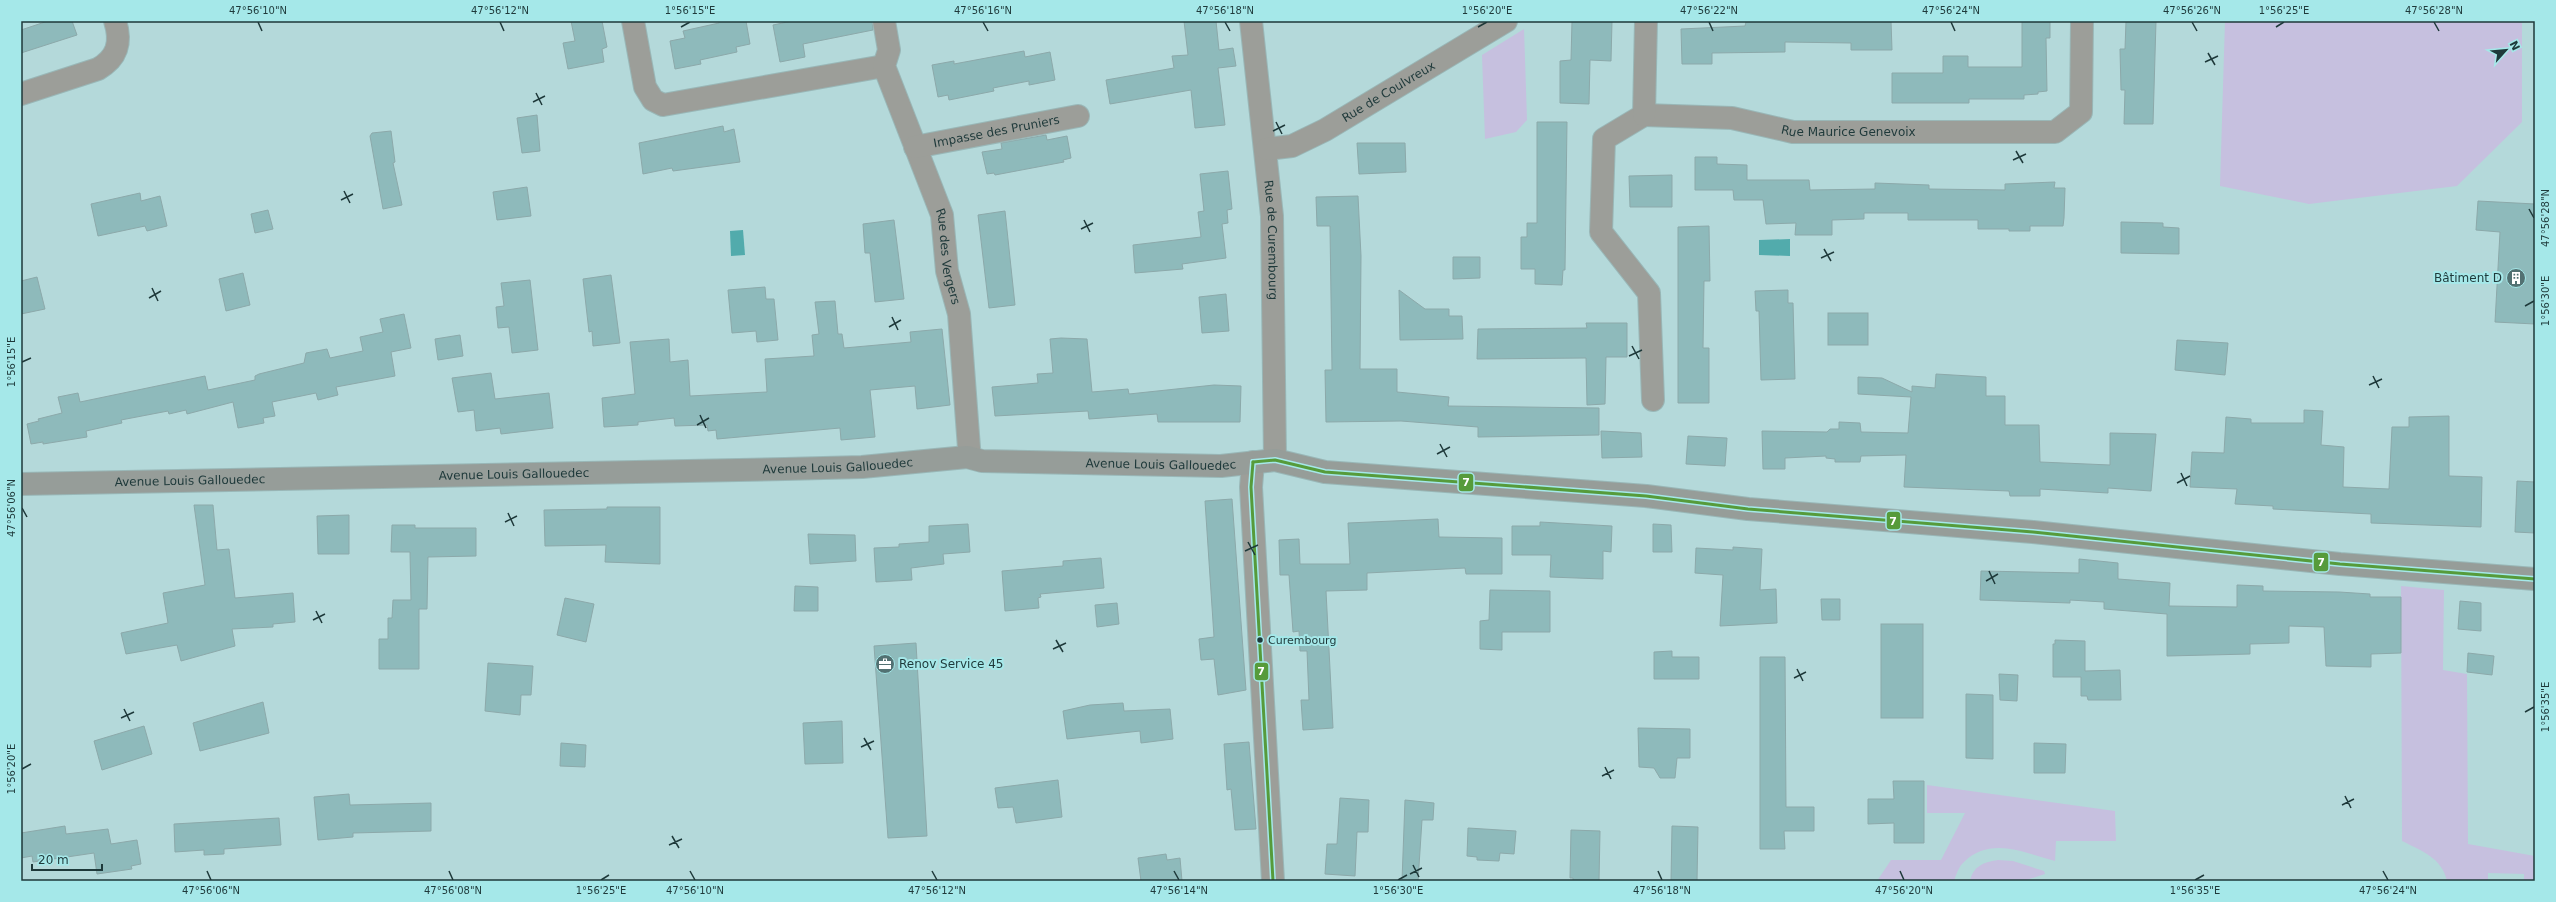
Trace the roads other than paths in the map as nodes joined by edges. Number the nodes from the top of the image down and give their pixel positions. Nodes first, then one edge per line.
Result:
1 (116, 21) edge
2 (633, 21) edge
3 (884, 21) edge
4 (1251, 21) edge
5 (1506, 21) edge
6 (1646, 21) edge
7 (2082, 21) edge
8 (884, 66) junction
9 (21, 94) edge
10 (1644, 115) junction
11 (1078, 116) dead end
12 (915, 147) junction
13 (1267, 149) junction
14 (1653, 400) dead end
15 (967, 457) junction
16 (1275, 460) junction
17 (1253, 462) junction
18 (21, 484) edge
19 (2535, 579) edge
20 (1273, 881) edge

1 - 9 street
2 - 8 street
3 - 8 street
4 - 13 street, Rue de Curembourg
5 - 13 street, Rue de Coulvreux
6 - 10 street
7 - 10 street, Rue Maurice Genevoix
8 - 12 street, Rue des Vergers
10 - 14 street
11 - 12 street, Impasse des Pruniers
12 - 15 street, Rue des Vergers
13 - 16 street, Rue de Curembourg
15 - 17 main road, Avenue Louis Gallouedec
15 - 18 main road, Avenue Louis Gallouedec
16 - 17 main road, Avenue Louis Gallouedec
16 - 19 main road, Avenue Louis Gallouedec
17 - 20 street

